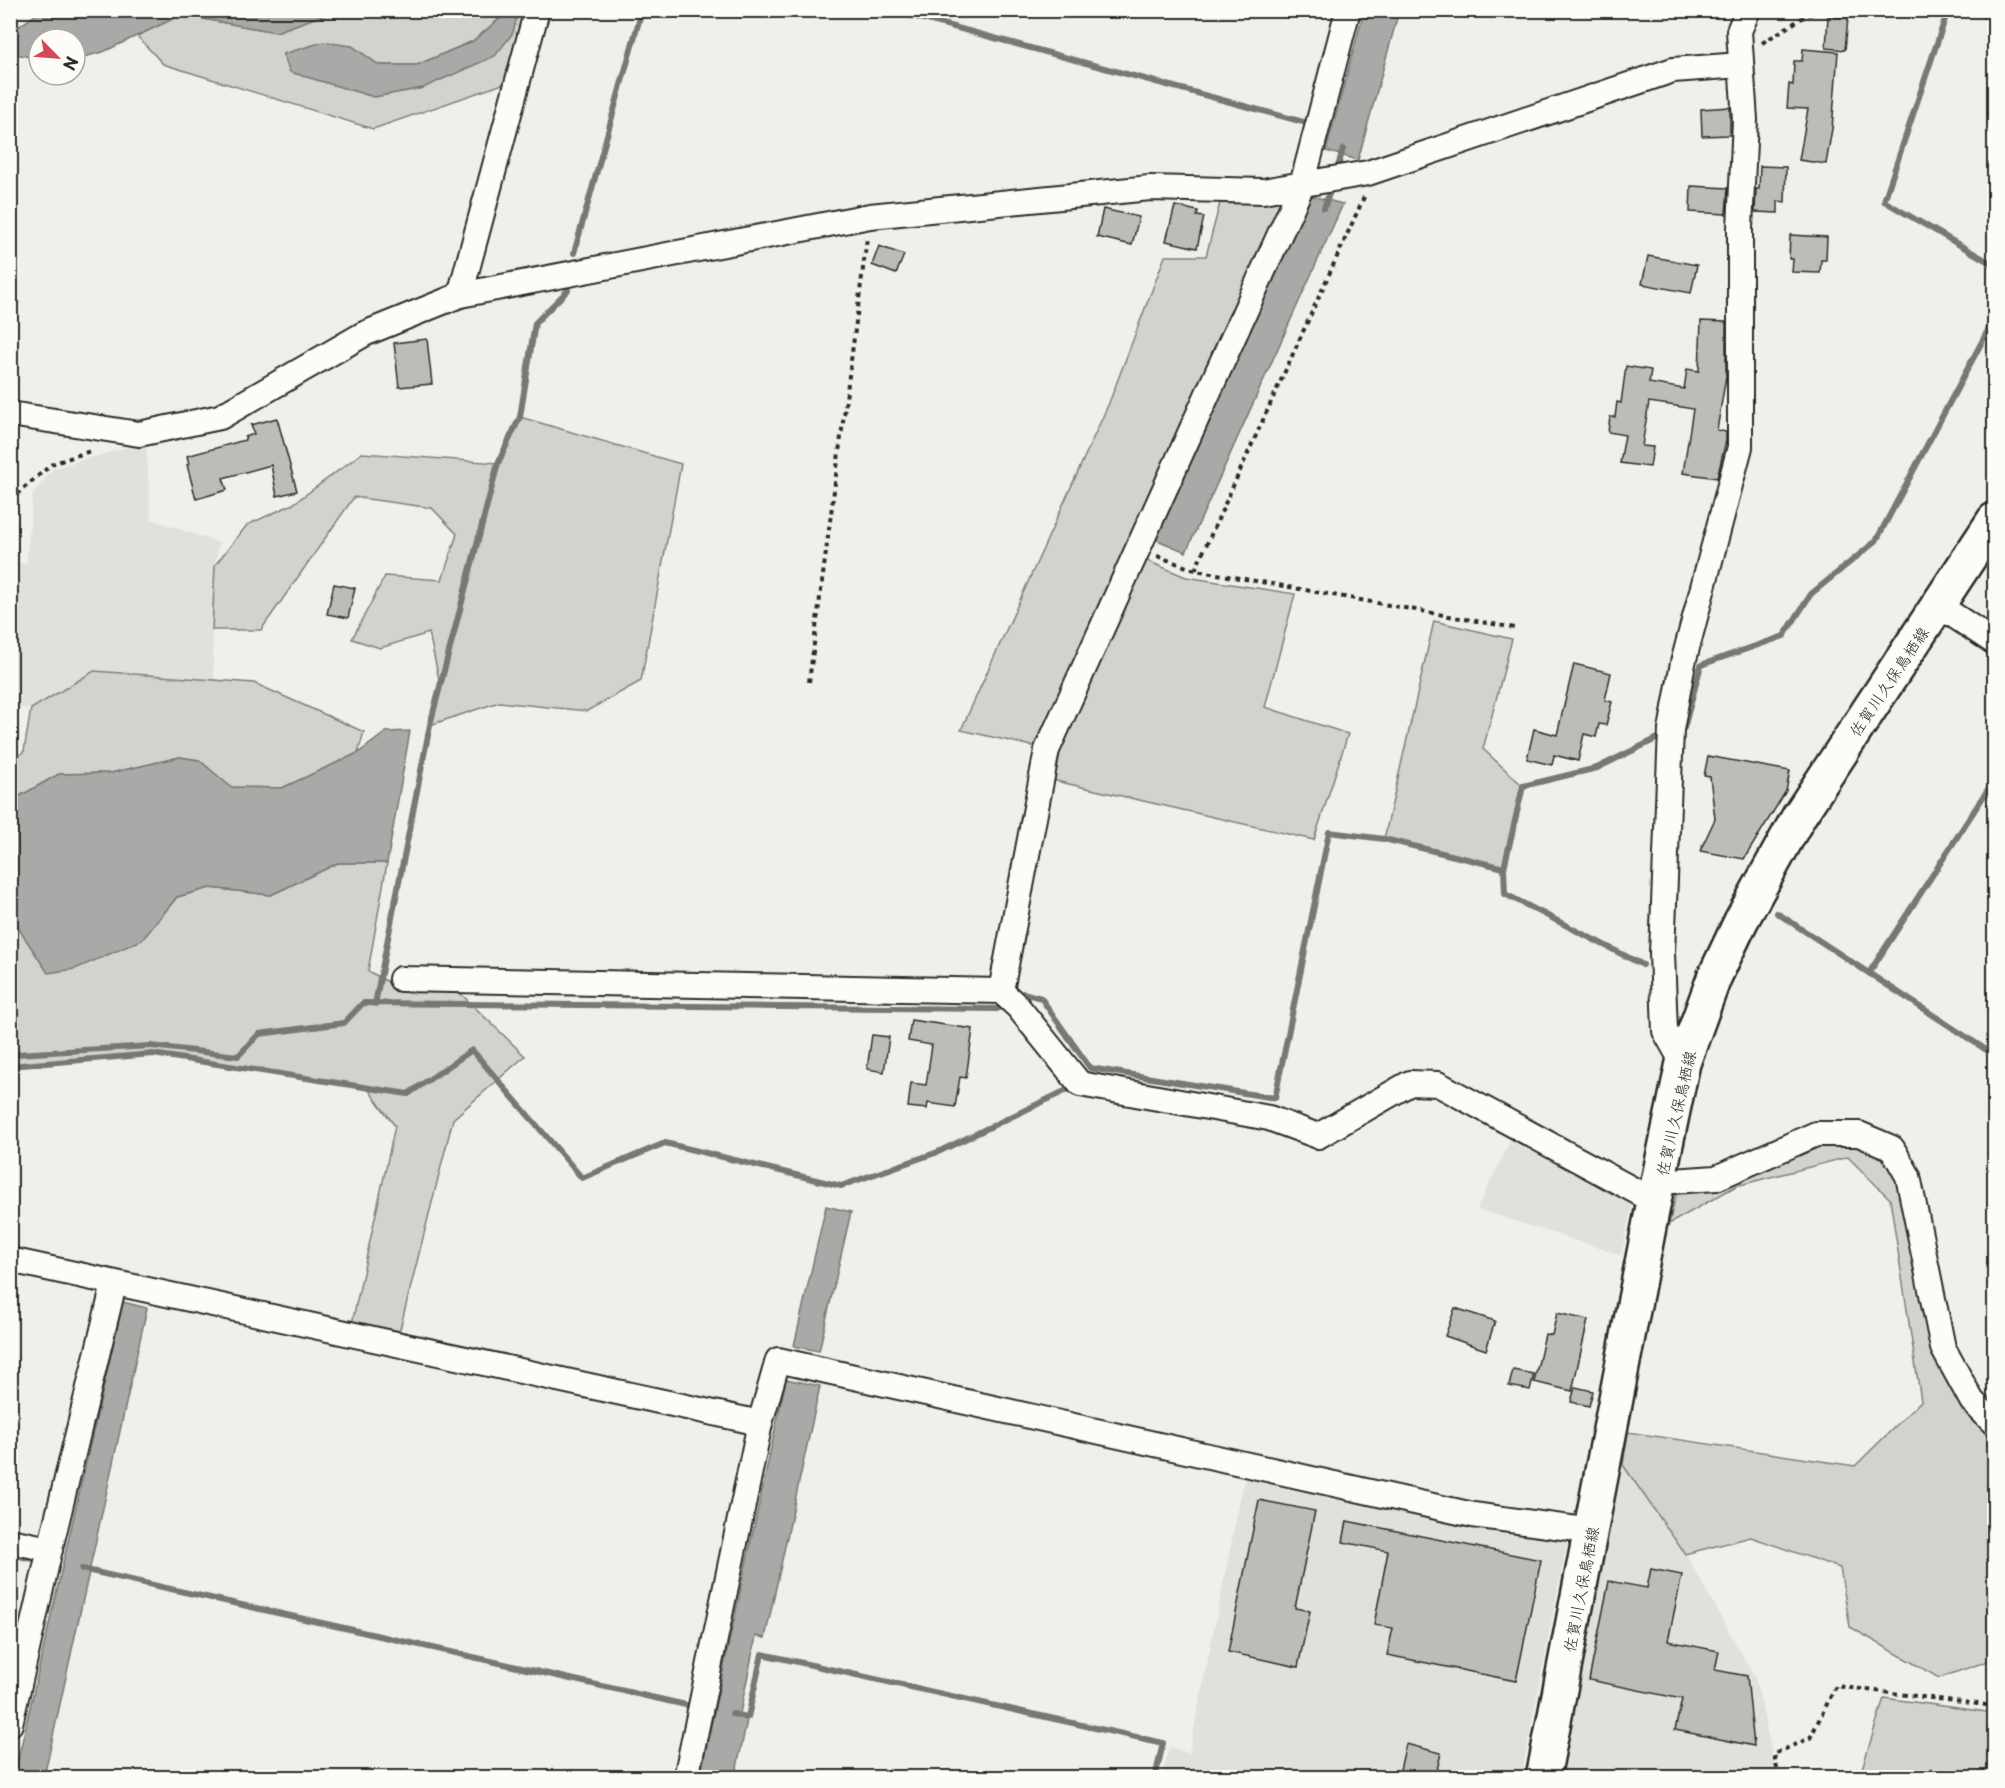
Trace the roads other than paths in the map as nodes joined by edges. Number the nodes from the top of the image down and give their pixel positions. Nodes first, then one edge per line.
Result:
1 (537, 10) edge
2 (1348, 10) edge
3 (1748, 10) edge
4 (1742, 65) junction
5 (1312, 183) junction
6 (460, 295) junction
7 (10, 414) edge
8 (1995, 520) edge
9 (1938, 605) junction
10 (1995, 642) edge
11 (401, 979) dead end
12 (1010, 999) junction
13 (1683, 1063) junction
14 (1656, 1192) junction
15 (10, 1260) edge
16 (114, 1284) junction
17 (760, 1423) junction
18 (1995, 1423) edge
19 (1592, 1531) junction
20 (10, 1541) edge
21 (48, 1560) junction
22 (10, 1724) edge
23 (686, 1778) edge
24 (1543, 1778) edge

1 - 6 street
2 - 5 street
3 - 4 street
4 - 5 street
4 - 13 street
5 - 6 street
5 - 12 street
6 - 7 street
8 - 9 main road, 佐賀川久保鳥栖線
9 - 10 street
9 - 13 main road, 佐賀川久保鳥栖線
11 - 12 street
12 - 14 street
13 - 14 main road, 佐賀川久保鳥栖線
14 - 18 street
14 - 19 main road, 佐賀川久保鳥栖線
15 - 16 street
16 - 17 street
16 - 21 street
17 - 19 street
17 - 23 street
19 - 24 main road, 佐賀川久保鳥栖線
20 - 21 street
21 - 22 street

